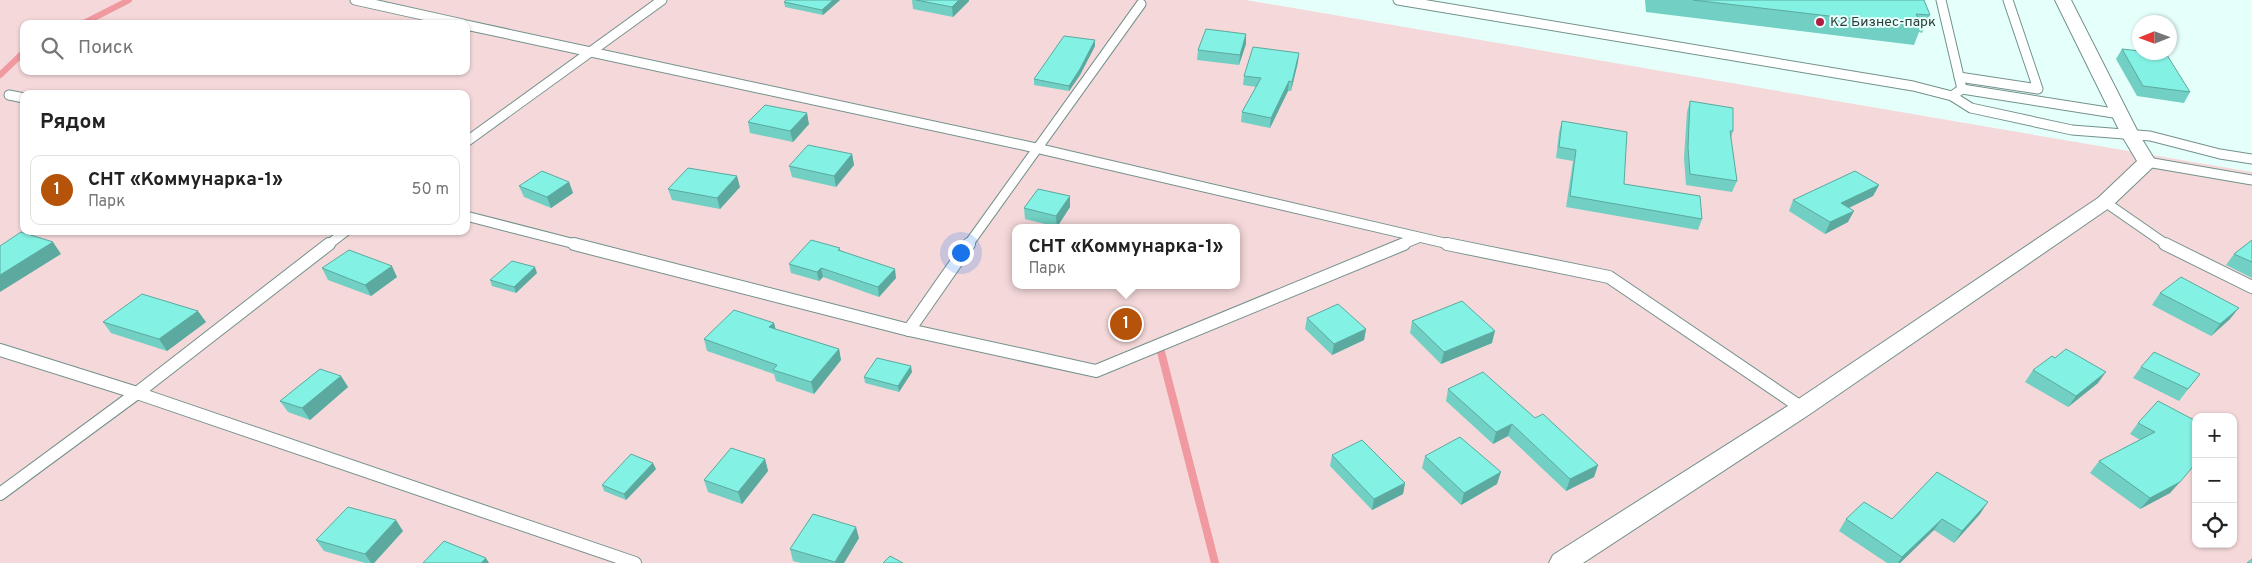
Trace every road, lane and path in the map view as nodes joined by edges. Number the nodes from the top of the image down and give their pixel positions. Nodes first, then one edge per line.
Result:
1 (355, 0) edge
2 (662, 0) edge
3 (1398, 0) edge
4 (1942, 0) edge
5 (2008, 0) edge
6 (2063, 0) edge
7 (1141, 4) dead end
8 (447, 20) edge
9 (470, 25) edge
10 (591, 52) junction
11 (1959, 77) junction
12 (1962, 89) junction
13 (10, 94) dead end
14 (1952, 96) junction
15 (20, 97) edge
16 (2120, 114) junction
17 (2131, 136) junction
18 (470, 139) edge
19 (1036, 148) junction
20 (2252, 159) edge
21 (2147, 162) junction
22 (2252, 180) edge
23 (2105, 202) junction
24 (470, 217) edge
25 (341, 235) edge
26 (1418, 238) junction
27 (2252, 287) edge
28 (909, 330) junction
29 (0, 350) edge
30 (137, 393) junction
31 (1802, 408) junction
32 (0, 494) edge
33 (636, 563) edge
34 (1562, 563) edge

1 - 8 lane
2 - 10 lane
3 - 14 lane
4 - 11 lane
5 - 11 lane
6 - 16 street
7 - 19 lane
9 - 10 lane
10 - 18 lane
10 - 19 lane
11 - 12 lane
12 - 14 lane
12 - 16 lane
13 - 15 lane
14 - 17 lane
16 - 17 street
17 - 20 lane
17 - 21 street
19 - 26 lane
19 - 28 lane
21 - 22 lane
21 - 23 street
23 - 27 lane
23 - 31 street
24 - 28 lane
25 - 30 lane
26 - 28 lane
26 - 31 lane
29 - 30 lane
30 - 32 lane
30 - 33 lane
31 - 34 street

